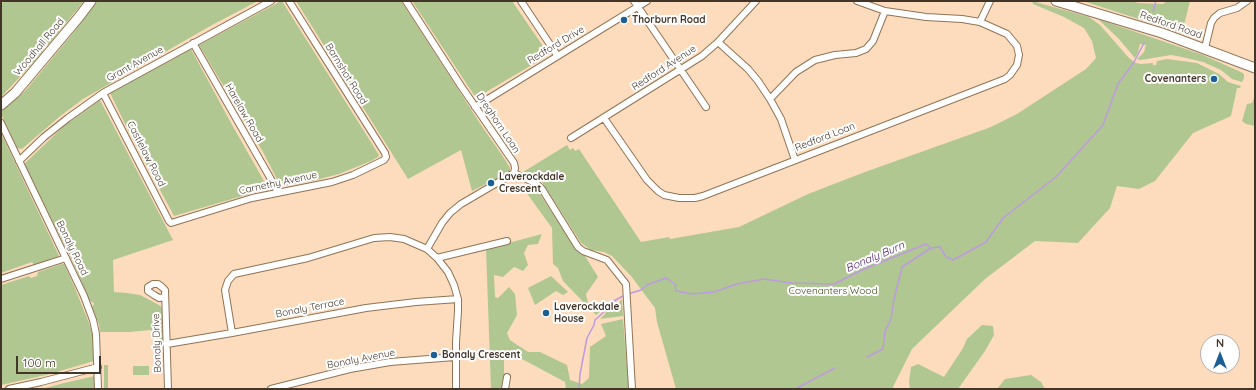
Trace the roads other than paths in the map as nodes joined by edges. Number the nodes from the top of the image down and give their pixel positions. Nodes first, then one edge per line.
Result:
1 (91, 1) edge
2 (272, 1) edge
3 (289, 1) edge
4 (406, 1) edge
5 (521, 1) edge
6 (634, 1) edge
7 (647, 1) edge
8 (756, 1) edge
9 (857, 1) edge
10 (990, 1) edge
11 (1056, 1) edge
12 (1247, 1) edge
13 (638, 7) junction
14 (885, 11) junction
15 (980, 22) junction
16 (718, 42) junction
17 (193, 43) junction
18 (1205, 48) junction
19 (557, 55) junction
20 (1255, 68) edge
21 (681, 70) junction
22 (103, 93) junction
23 (770, 99) junction
24 (1, 105) edge
25 (475, 107) junction
26 (706, 108) dead end
27 (604, 118) junction
28 (1, 123) edge
29 (571, 138) dead end
30 (386, 157) joint
31 (795, 160) junction
32 (19, 161) junction
33 (514, 173) junction
34 (277, 192) junction
35 (171, 223) joint
36 (507, 241) dead end
37 (427, 249) junction
38 (66, 258) junction
39 (438, 258) junction
40 (1, 279) edge
41 (165, 297) dead end
42 (458, 299) junction
43 (232, 334) junction
44 (167, 344) junction
45 (456, 357) junction
46 (98, 367) junction
47 (507, 377) dead end
48 (9, 389) edge
49 (98, 389) edge
50 (168, 389) edge
51 (271, 389) edge
52 (456, 389) edge
53 (505, 389) edge
54 (632, 389) edge

1 - 24 main road, Woodhall Road
2 - 17 street, Grant Avenue
3 - 30 street, Barnshot Road
4 - 25 street, Dreghorn Loan
5 - 19 street
6 - 13 street
7 - 13 street, Redford Drive
8 - 16 street, Redford Avenue
9 - 14 street
10 - 15 street
11 - 18 main road, Redford Road
12 - 18 street
13 - 19 street, Redford Drive
13 - 21 street
14 - 15 street
14 - 23 street
15 - 31 street, Redford Loan
16 - 21 street, Redford Avenue
16 - 23 street
17 - 22 street, Grant Avenue
17 - 34 street, Harelaw Road
18 - 20 main road, Redford Road
19 - 25 street, Redford Drive
21 - 26 street
21 - 27 street, Redford Avenue
22 - 32 street, Grant Avenue
22 - 35 street, Castlelaw Road
23 - 31 street
25 - 33 street, Dreghorn Loan
27 - 29 street, Redford Avenue
27 - 31 street, Redford Loan
28 - 32 street, Bonaly Road
30 - 34 street, Carnethy Avenue
32 - 38 street, Bonaly Road
33 - 37 street
33 - 54 street
34 - 35 street, Carnethy Avenue
36 - 39 street
37 - 39 street
37 - 43 street
38 - 40 street
38 - 46 street, Bonaly Road
39 - 42 street
41 - 44 street, Bonaly Drive
42 - 43 street, Bonaly Terrace
42 - 45 street
43 - 44 street, Bonaly Terrace
44 - 50 street, Bonaly Drive
45 - 51 street, Bonaly Avenue
45 - 52 street
46 - 48 street
46 - 49 street, Bonaly Road
47 - 53 street

